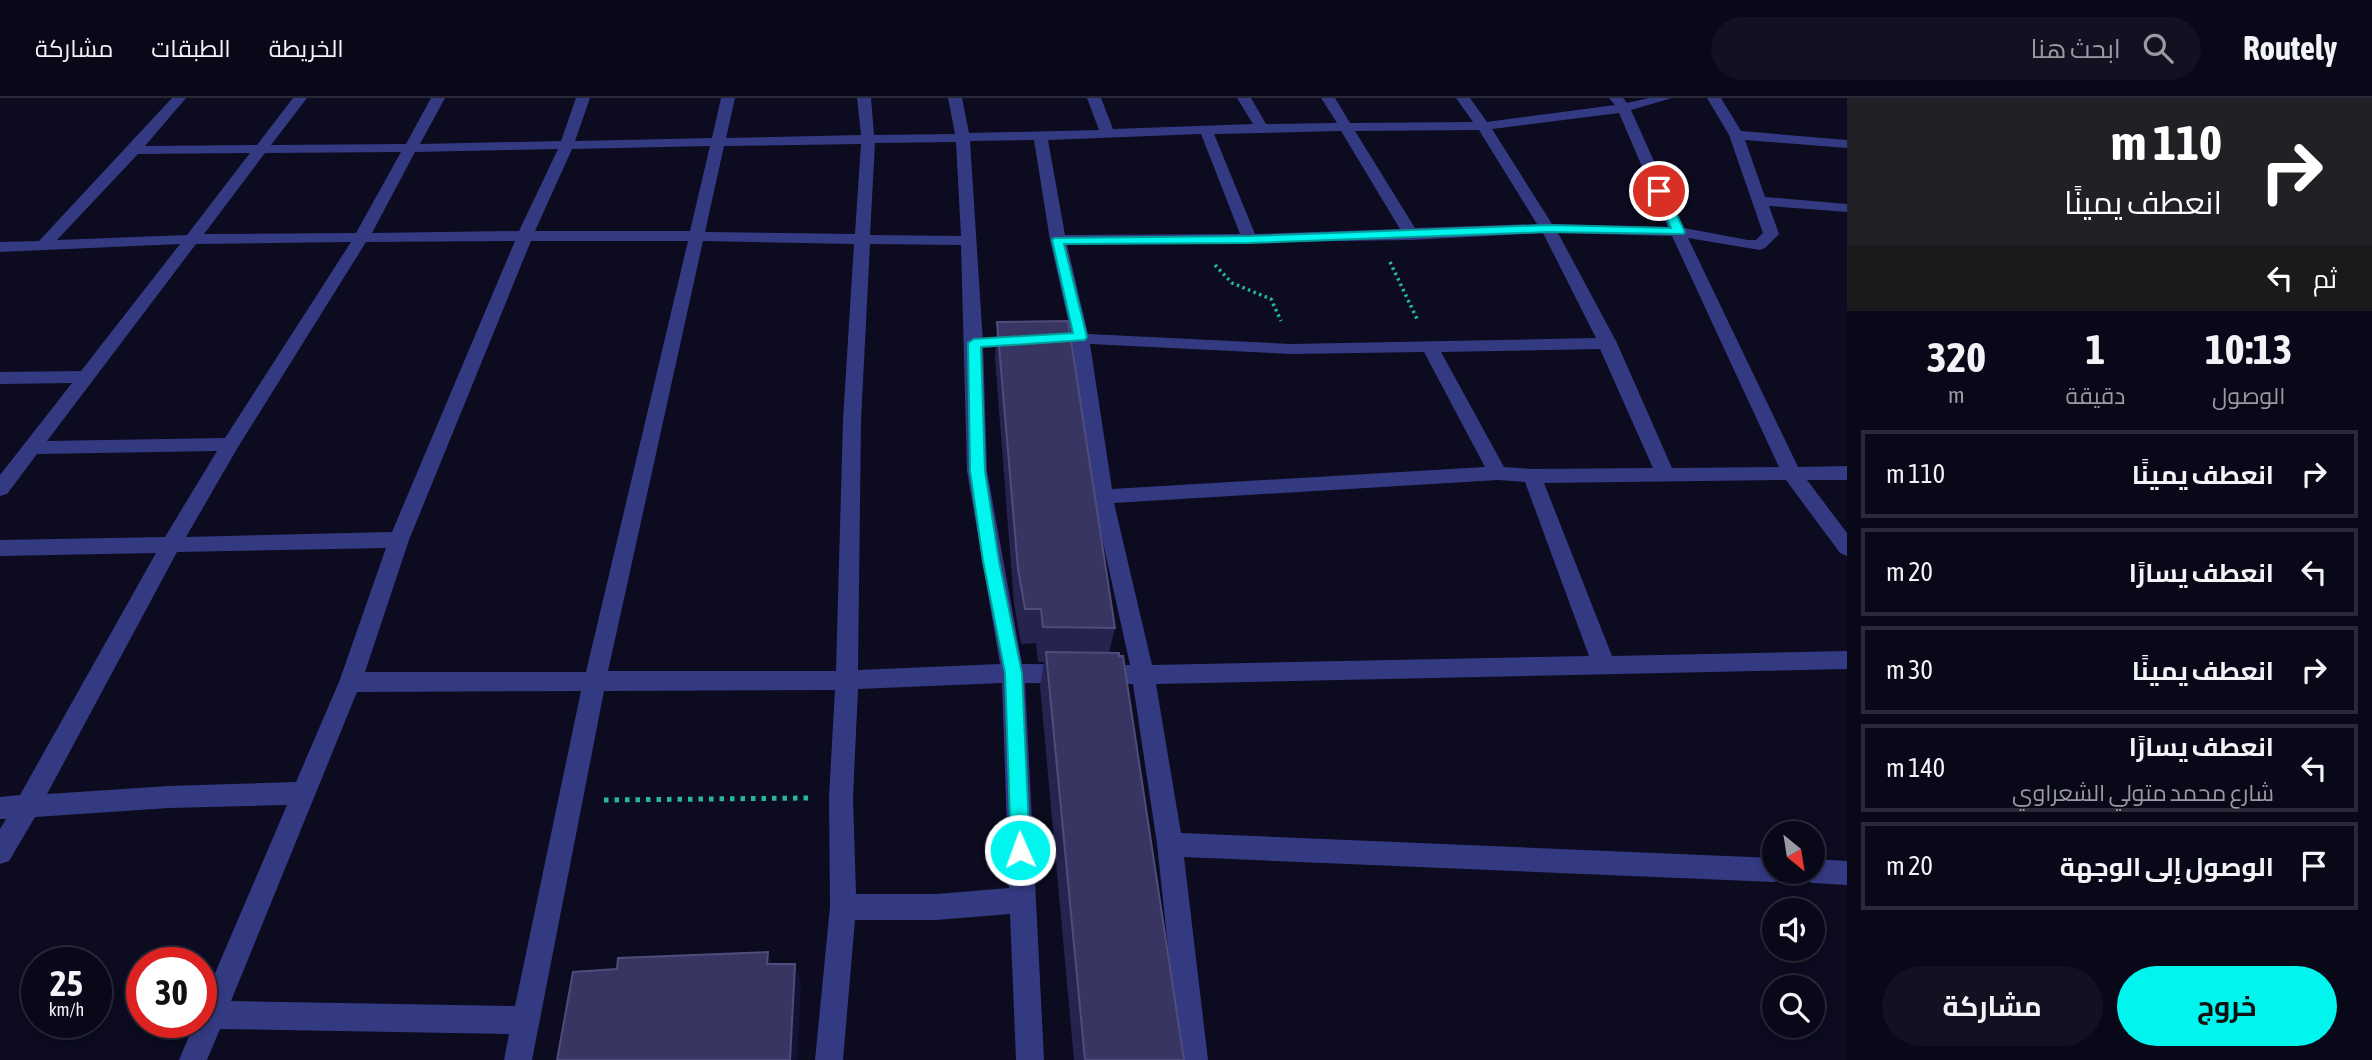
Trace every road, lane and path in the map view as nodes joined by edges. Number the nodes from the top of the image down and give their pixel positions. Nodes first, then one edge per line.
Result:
1 (179, 98) edge
2 (300, 98) edge
3 (438, 98) edge
4 (583, 98) edge
5 (728, 98) edge
6 (864, 98) edge
7 (955, 98) edge
8 (1094, 98) edge
9 (1244, 98) edge
10 (1328, 98) edge
11 (1462, 98) edge
12 (1665, 98) edge
13 (1714, 98) edge
14 (1620, 103) edge
15 (1484, 126) junction
16 (1262, 128) junction
17 (1346, 128) junction
18 (1206, 130) junction
19 (1107, 132) junction
20 (1736, 135) junction
21 (1040, 136) junction
22 (963, 138) junction
23 (868, 140) junction
24 (720, 142) junction
25 (567, 144) junction
26 (1847, 144) edge
27 (412, 148) junction
28 (262, 149) junction
29 (134, 150) junction
30 (1758, 201) junction
31 (1847, 208) edge
32 (1548, 228) junction
33 (1679, 232) junction
34 (1411, 235) junction
35 (525, 236) junction
36 (695, 236) junction
37 (1377, 236) junction
38 (361, 238) junction
39 (192, 239) junction
40 (864, 239) junction
41 (1249, 239) junction
42 (1058, 240) junction
43 (1202, 240) junction
44 (969, 241) junction
45 (43, 246) junction
46 (2, 249) edge
47 (1080, 337) junction
48 (1054, 338) edge
49 (1608, 343) junction
50 (1430, 346) junction
51 (1291, 349) junction
52 (0, 377) edge
53 (86, 377) junction
54 (230, 444) junction
55 (32, 448) junction
56 (1791, 472) junction
57 (1847, 472) edge
58 (1498, 473) junction
59 (1666, 475) junction
60 (1532, 476) junction
61 (0, 489) edge
62 (1103, 497) junction
63 (399, 540) junction
64 (171, 544) junction
65 (0, 548) edge
66 (1847, 548) edge
67 (1847, 660) edge
68 (1604, 665) junction
69 (1013, 673) junction
70 (1143, 675) junction
71 (595, 680) junction
72 (847, 680) junction
73 (350, 682) junction
74 (306, 793) junction
75 (841, 797) junction
76 (572, 801) junction
77 (27, 807) junction
78 (0, 808) edge
79 (1170, 845) junction
80 (0, 852) edge
81 (1762, 870) edge
82 (1825, 872) edge
83 (1847, 873) edge
84 (1022, 900) junction
85 (843, 908) junction
86 (217, 1003) edge
87 (217, 1015) edge
88 (525, 1020) junction
89 (202, 1038) edge
90 (193, 1060) edge
91 (518, 1060) edge
92 (829, 1060) edge
93 (1030, 1060) edge
94 (1194, 1060) edge

1 - 29 street
2 - 28 street
3 - 27 street
4 - 25 street
5 - 24 street
6 - 23 street
7 - 22 street
8 - 19 street
9 - 16 street
10 - 17 street
11 - 15 street
12 - 14 street
13 - 20 street
14 - 15 street
14 - 33 street
15 - 17 street
15 - 32 street
16 - 17 street
16 - 18 street
17 - 34 street
18 - 19 street
18 - 41 street
19 - 21 street
20 - 26 street
20 - 30 street
21 - 22 street
21 - 42 street
22 - 23 street
22 - 44 street
23 - 24 street
23 - 40 street
24 - 25 street
24 - 36 street
25 - 27 street
25 - 35 street
27 - 28 street
27 - 38 street
28 - 29 street
28 - 39 street
29 - 45 street
30 - 31 street
30 - 33 street
32 - 33 street
32 - 34 street
32 - 49 street
33 - 56 street
34 - 37 street
35 - 36 street
35 - 38 street
35 - 63 street
36 - 40 street
36 - 71 street
37 - 41 street
37 - 50 path
38 - 39 street
38 - 54 street
39 - 45 street
39 - 53 street
40 - 44 street
40 - 72 street
41 - 43 street
42 - 43 street
42 - 47 street
43 - 51 path
44 - 69 street
45 - 46 street
47 - 48 street
47 - 51 street
47 - 62 street
49 - 50 street
49 - 59 street
50 - 51 street
50 - 58 street
52 - 53 street
53 - 55 street
54 - 55 street
54 - 64 street
55 - 61 street
56 - 57 street
56 - 59 street
56 - 66 street
58 - 60 street
58 - 62 street
59 - 60 street
60 - 68 street
62 - 70 street
63 - 64 street
63 - 73 street
64 - 65 street
64 - 77 street
67 - 68 street
68 - 70 street
69 - 70 street
69 - 72 street
69 - 84 street
70 - 79 street
71 - 72 street
71 - 73 street
71 - 76 street
72 - 75 street
73 - 74 street
74 - 77 street
74 - 86 street
75 - 76 path
75 - 85 street
76 - 88 street
77 - 78 street
77 - 80 street
79 - 81 street
79 - 94 street
82 - 83 street
84 - 85 street
84 - 93 street
85 - 92 street
87 - 88 street
88 - 91 street
89 - 90 street

